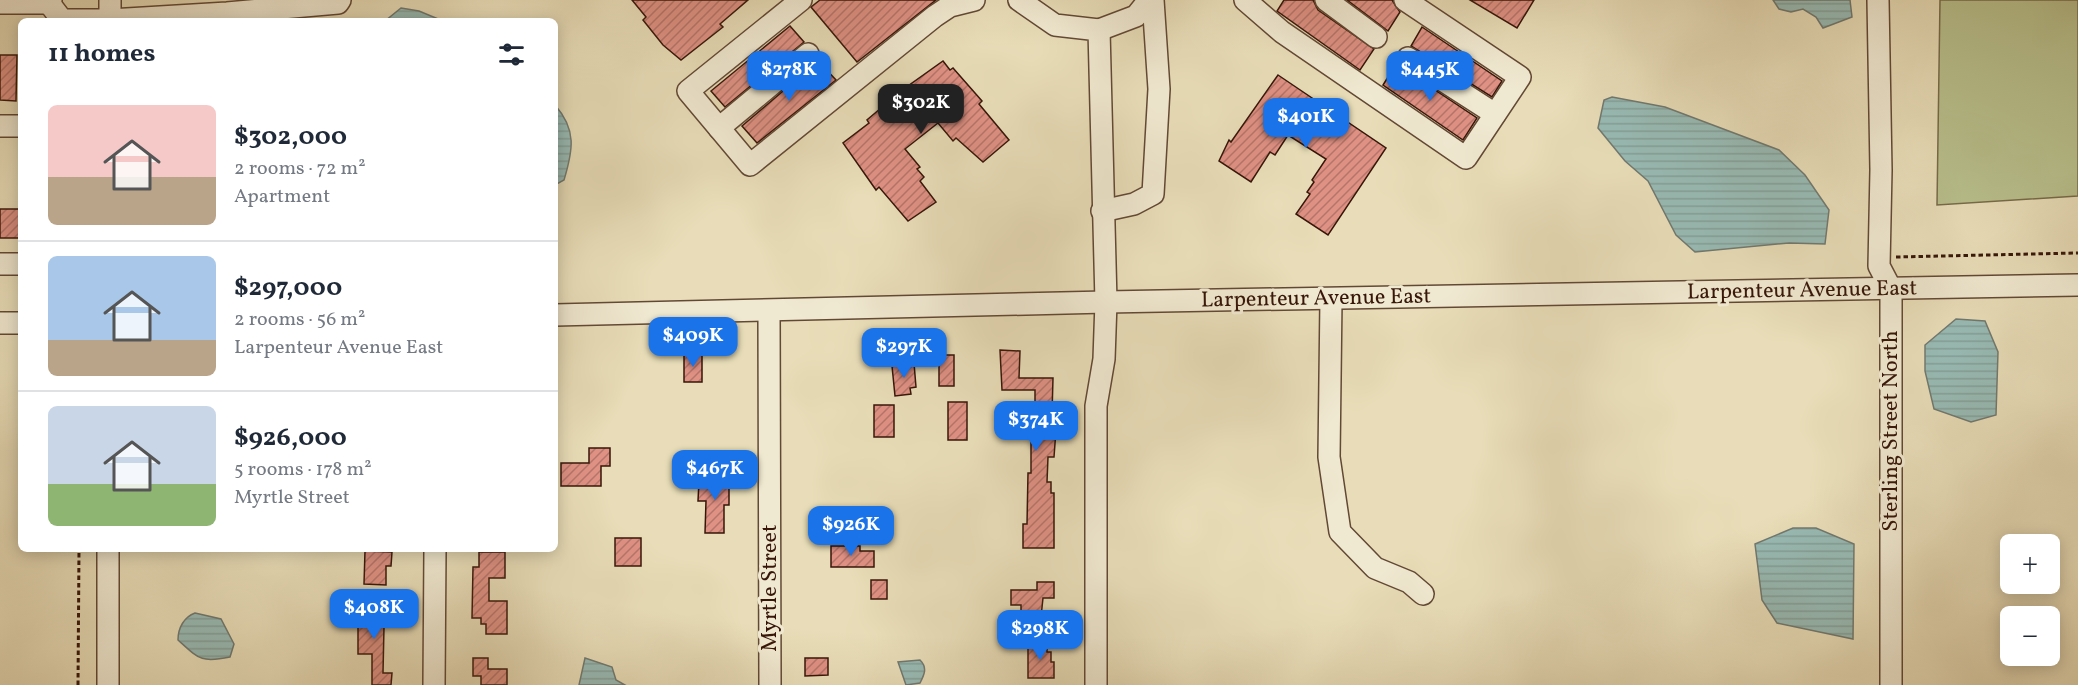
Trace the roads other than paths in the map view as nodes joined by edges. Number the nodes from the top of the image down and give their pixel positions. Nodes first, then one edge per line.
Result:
1 (110, 0) edge
2 (340, 0) edge
3 (801, 0) edge
4 (974, 0) edge
5 (1019, 0) edge
6 (1151, 0) edge
7 (1245, 0) edge
8 (1326, 0) edge
9 (1405, 0) edge
10 (1878, 0) edge
11 (50, 2) edge
12 (0, 3) edge
13 (173, 7) edge
14 (61, 18) edge
15 (110, 18) edge
16 (124, 18) edge
17 (1099, 30) junction
18 (1376, 37) dead end
19 (808, 54) dead end
20 (1408, 58) dead end
21 (1496, 114) junction
22 (0, 126) edge
23 (18, 126) edge
24 (719, 128) junction
25 (1102, 211) junction
26 (0, 264) edge
27 (18, 264) edge
28 (2078, 285) edge
29 (1891, 289) junction
30 (1331, 299) junction
31 (1106, 302) junction
32 (769, 311) junction
33 (558, 315) edge
34 (0, 323) edge
35 (18, 323) edge
36 (108, 552) edge
37 (435, 552) edge
38 (1423, 594) dead end
39 (108, 685) edge
40 (434, 685) edge
41 (770, 685) edge
42 (1096, 685) edge
43 (1891, 685) edge

1 - 15 street
2 - 13 street
3 - 24 street
4 - 24 street
5 - 17 street
6 - 17 street
6 - 25 street
7 - 21 street
8 - 18 street
9 - 21 street
10 - 29 street, Sterling Street North
11 - 12 street
11 - 14 street
13 - 16 street
17 - 25 street
19 - 24 street
20 - 21 street
22 - 23 street
25 - 31 street
26 - 27 street
28 - 29 street, Larpenteur Avenue East
29 - 30 street, Larpenteur Avenue East
29 - 43 street, Sterling Street North
30 - 31 street, Larpenteur Avenue East
30 - 38 street
31 - 32 street, Larpenteur Avenue East
31 - 42 street
32 - 33 street, Larpenteur Avenue East
32 - 41 street, Myrtle Street
34 - 35 street
36 - 39 street
37 - 40 street

